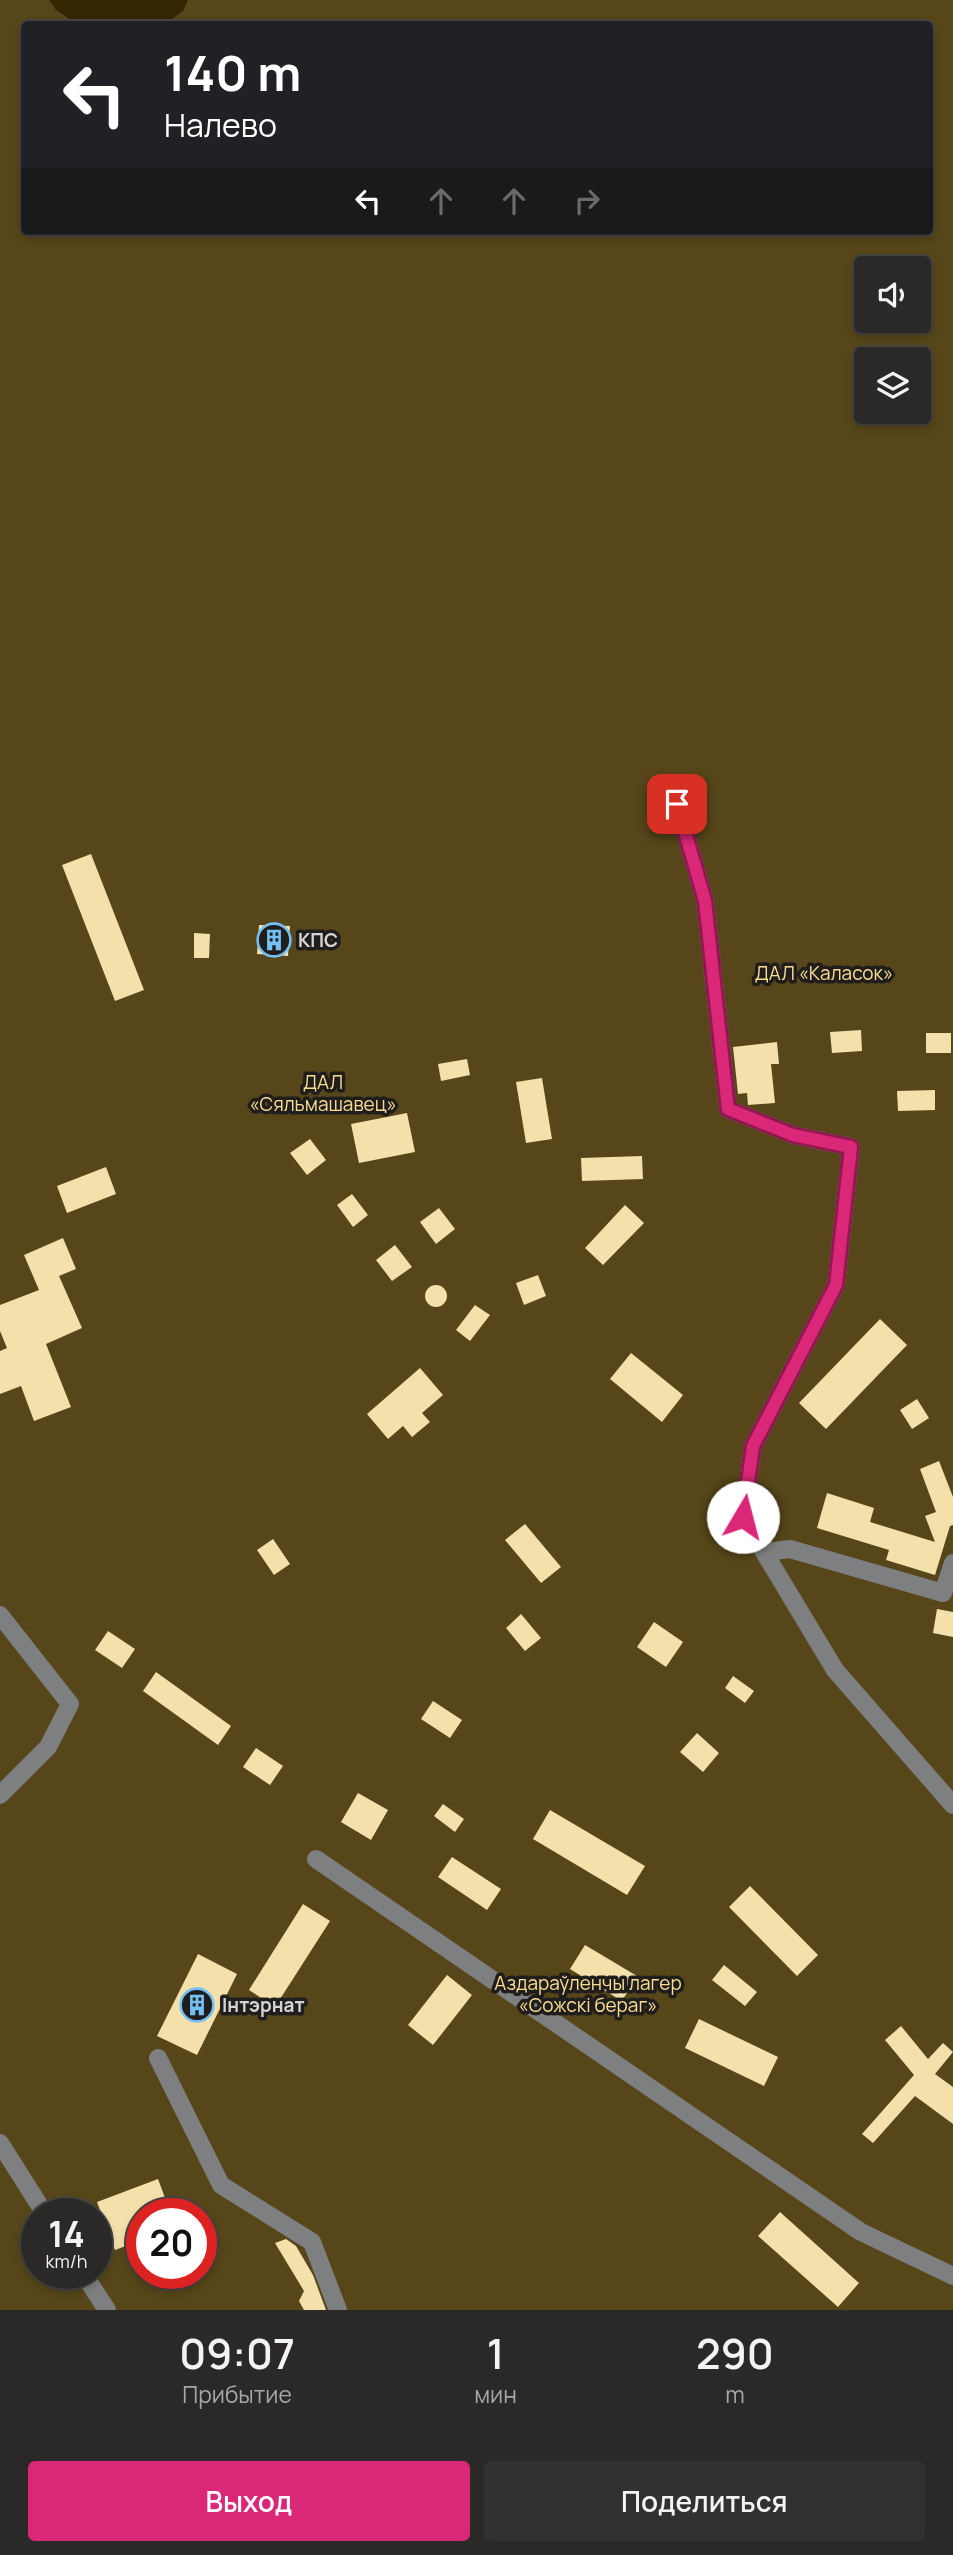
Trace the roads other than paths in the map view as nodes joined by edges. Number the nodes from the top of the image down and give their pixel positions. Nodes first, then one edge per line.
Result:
1 (677, 804) dead end
2 (765, 1552) junction
3 (953, 1563) edge
4 (0, 1615) edge
5 (0, 1795) edge
6 (953, 1805) edge
7 (316, 1859) dead end
8 (158, 2058) dead end
9 (0, 2143) edge
10 (35, 2198) edge
11 (953, 2276) edge
12 (93, 2289) edge
13 (107, 2310) edge
14 (338, 2310) edge

1 - 2 street
2 - 3 street
2 - 6 street
4 - 5 street
7 - 11 street
8 - 14 street
9 - 10 street
12 - 13 street

